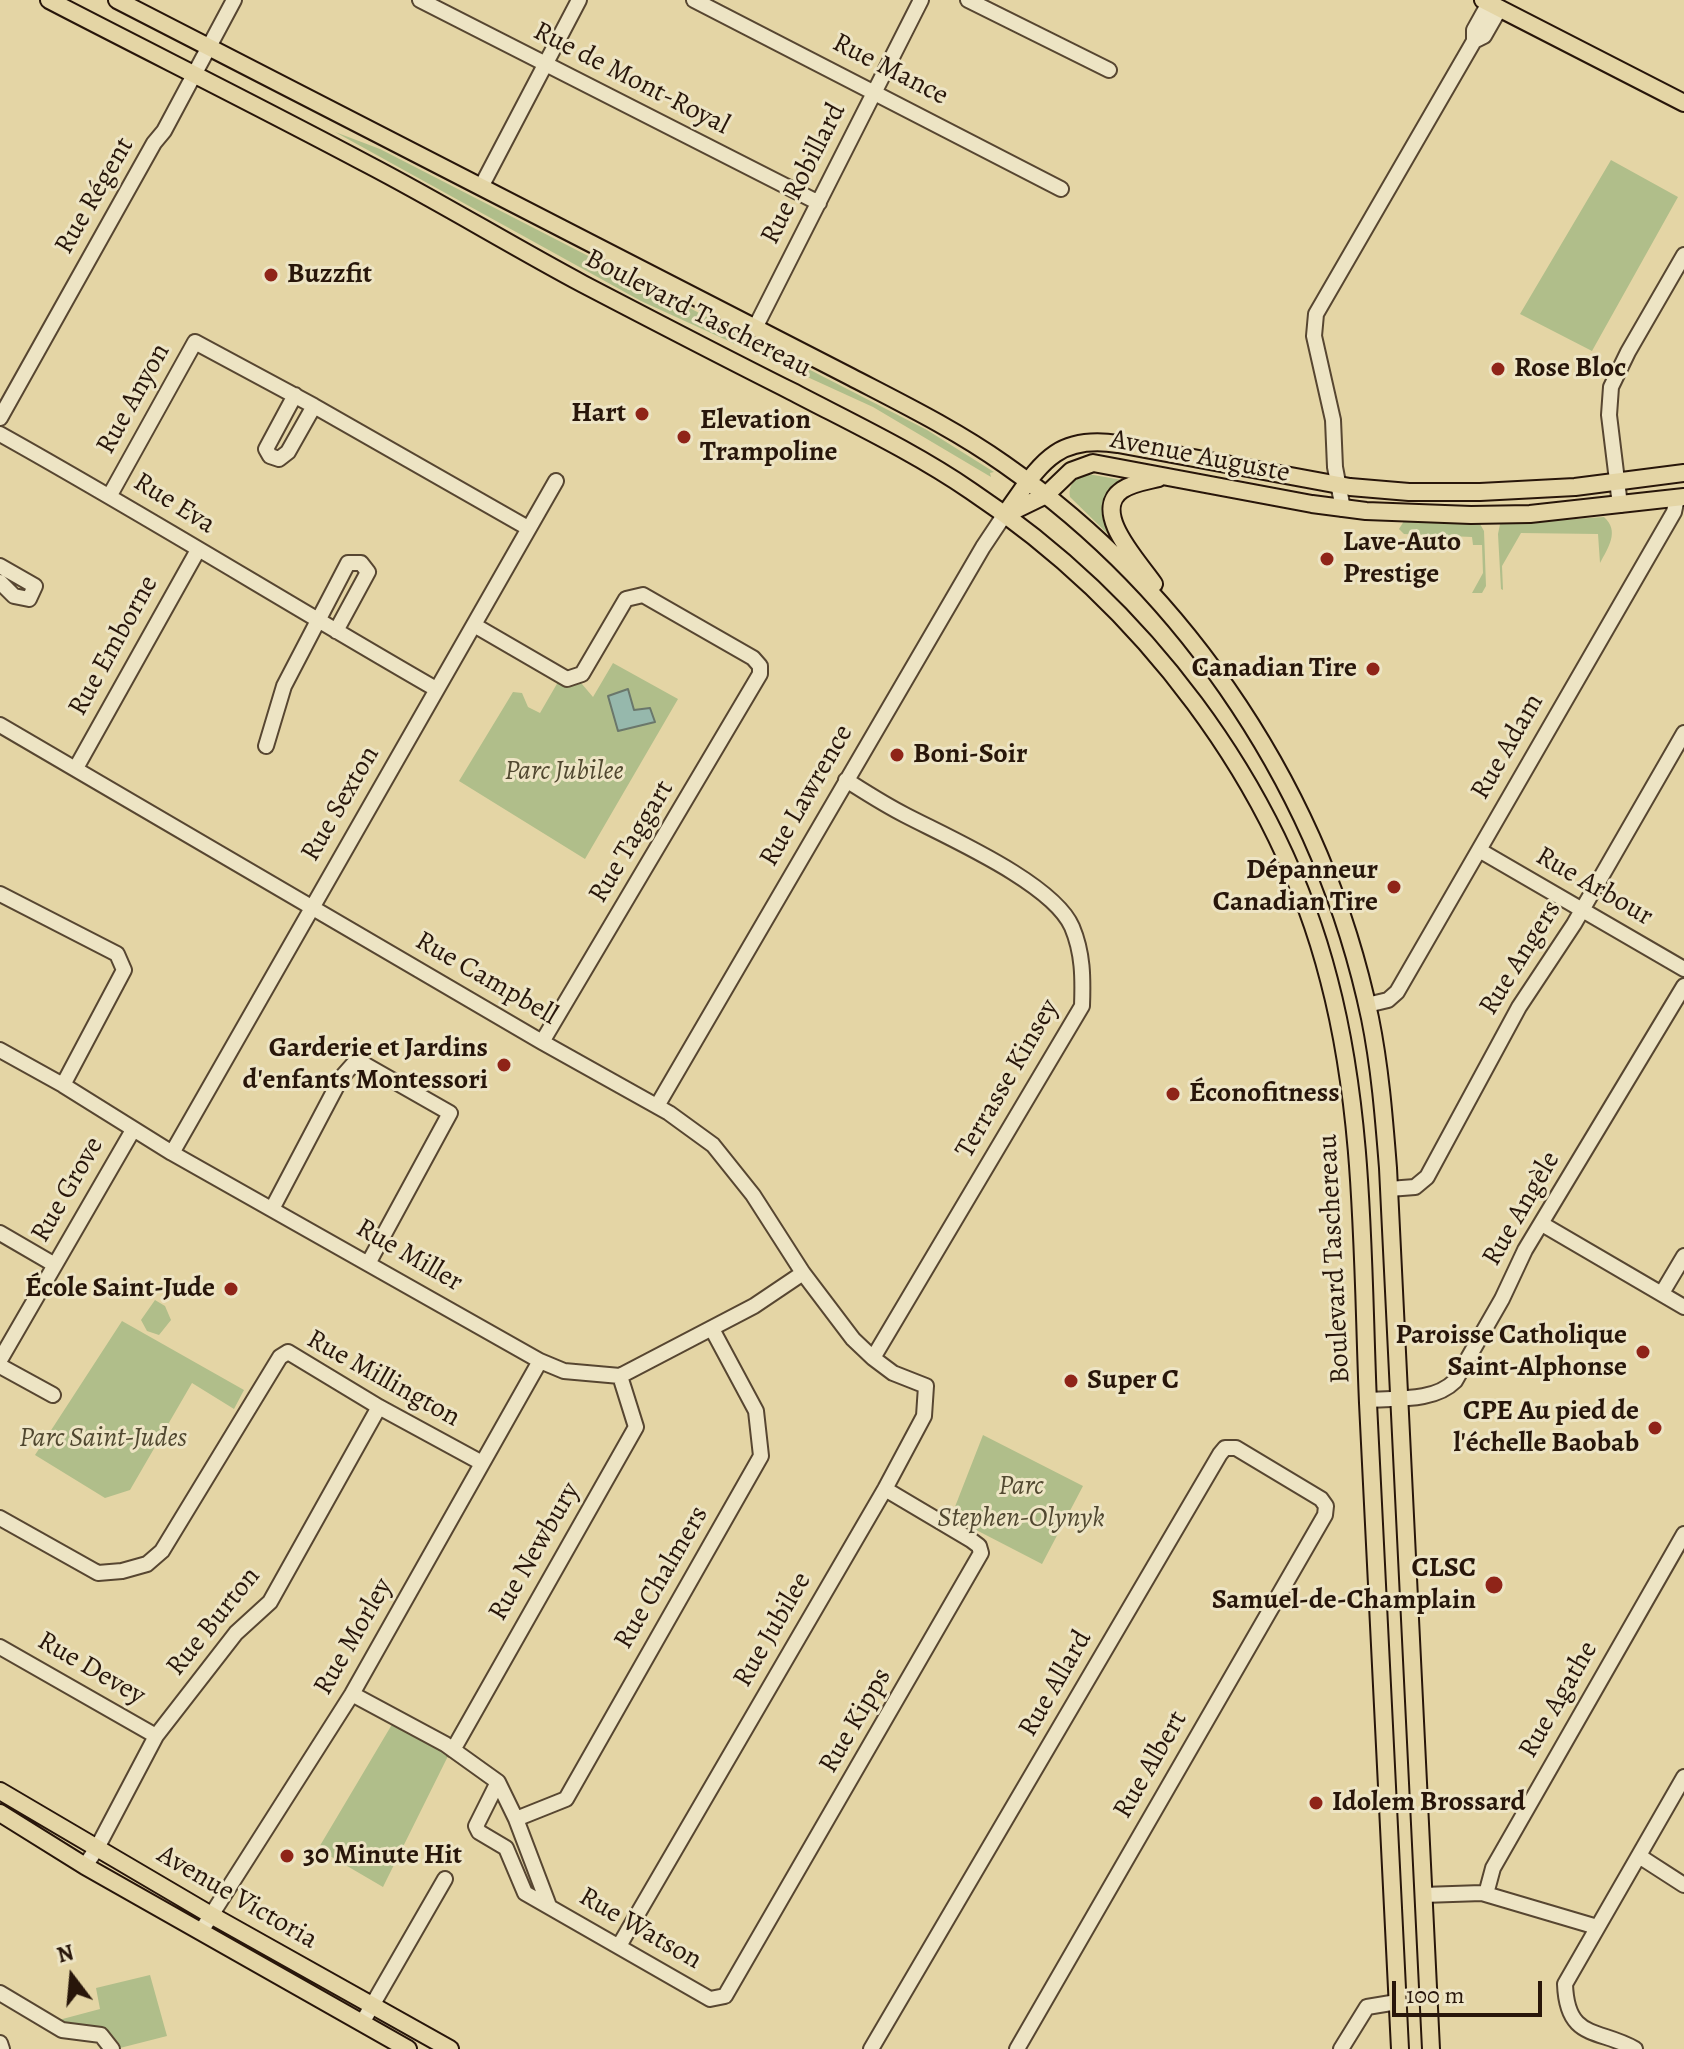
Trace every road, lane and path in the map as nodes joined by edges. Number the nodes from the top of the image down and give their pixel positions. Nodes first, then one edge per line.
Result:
1 (49, 0) edge
2 (117, 0) edge
3 (234, 0) edge
4 (420, 0) edge
5 (579, 0) edge
6 (694, 0) edge
7 (921, 0) edge
8 (968, 0) edge
9 (1491, 4) edge
10 (209, 48) junction
11 (546, 64) junction
12 (1109, 70) dead end
13 (193, 74) junction
14 (875, 91) junction
15 (1684, 103) edge
16 (481, 187) junction
17 (1061, 189) dead end
18 (819, 203) junction
19 (1684, 255) edge
20 (755, 328) junction
21 (295, 395) junction
22 (314, 406) junction
23 (0, 418) edge
24 (0, 434) edge
25 (1684, 473) edge
26 (1162, 477) junction
27 (556, 481) dead end
28 (1028, 482) junction
29 (1618, 482) junction
30 (1338, 484) junction
31 (110, 495) junction
32 (1046, 495) junction
33 (1680, 497) edge
34 (1620, 505) junction
35 (1343, 509) junction
36 (1005, 514) junction
37 (528, 528) junction
38 (198, 550) junction
39 (0, 566) edge
40 (0, 582) edge
41 (319, 622) junction
42 (474, 625) junction
43 (336, 631) junction
44 (1203, 654) junction
45 (436, 689) junction
46 (0, 725) edge
47 (1684, 733) edge
48 (266, 746) dead end
49 (76, 768) junction
50 (846, 780) junction
51 (1479, 850) junction
52 (0, 894) edge
53 (312, 908) junction
54 (1582, 910) junction
55 (1684, 969) edge
56 (1684, 986) edge
57 (1367, 1005) junction
58 (542, 1042) junction
59 (0, 1050) edge
60 (63, 1085) junction
61 (657, 1106) junction
62 (133, 1130) junction
63 (172, 1153) junction
64 (1389, 1189) junction
65 (272, 1209) junction
66 (1542, 1224) junction
67 (0, 1233) edge
68 (1684, 1256) edge
69 (369, 1262) junction
70 (55, 1265) junction
71 (803, 1273) junction
72 (1662, 1293) junction
73 (1684, 1307) edge
74 (712, 1329) junction
75 (873, 1358) junction
76 (540, 1361) junction
77 (0, 1363) edge
78 (620, 1376) junction
79 (53, 1395) dead end
80 (1399, 1398) junction
81 (1368, 1400) junction
82 (379, 1407) junction
83 (482, 1463) junction
84 (885, 1489) junction
85 (1326, 1506) joint
86 (0, 1518) edge
87 (1684, 1534) edge
88 (0, 1647) edge
89 (352, 1694) junction
90 (156, 1736) junction
91 (453, 1750) junction
92 (1684, 1777) edge
93 (498, 1782) junction
94 (0, 1791) edge
95 (0, 1813) edge
96 (516, 1819) junction
97 (0, 1825) edge
98 (29, 1833) junction
99 (97, 1848) junction
100 (1639, 1856) junction
101 (85, 1866) junction
102 (445, 1879) dead end
103 (1684, 1885) edge
104 (1486, 1894) junction
105 (1423, 1895) junction
106 (549, 1906) junction
107 (211, 1915) junction
108 (1597, 1927) junction
109 (202, 1931) junction
110 (619, 1946) junction
111 (0, 1994) edge
112 (705, 1996) joint
113 (1397, 2002) junction
114 (372, 2005) junction
115 (362, 2023) junction
116 (0, 2043) edge
117 (2, 2049) edge
118 (112, 2049) edge
119 (408, 2049) edge
120 (450, 2049) edge
121 (871, 2049) edge
122 (1017, 2049) edge
123 (1341, 2049) edge
124 (1400, 2049) edge
125 (1431, 2049) edge
126 (1635, 2049) edge

1 - 13 main road, Boulevard Taschereau
2 - 10 main road, Boulevard Taschereau
3 - 10 street, Rue Régent
4 - 11 street, Rue de Mont-Royal
5 - 11 street
6 - 14 street, Rue Mance
7 - 14 street, Rue Robillard
8 - 12 street
9 - 15 main road
9 - 30 street
10 - 13 street, Rue Régent
10 - 16 main road, Boulevard Taschereau
11 - 16 street
11 - 18 street, Rue de Mont-Royal
13 - 23 street, Rue Régent
13 - 36 main road, Boulevard Taschereau
14 - 17 street, Rue Mance
14 - 18 street, Rue Robillard
16 - 20 main road, Boulevard Taschereau
18 - 20 street, Rue Robillard
19 - 29 street
20 - 28 main road, Boulevard Taschereau
21 - 22 street, Rue Anyon
21 - 22 street
21 - 31 street, Rue Anyon
22 - 37 street, Rue Anyon
24 - 31 street, Rue Eva
25 - 29 main road, Avenue Auguste
26 - 32 main road, Avenue Auguste
26 - 35 main road, Avenue Auguste
26 - 44 main road
27 - 37 street, Rue Sexton
28 - 30 main road, Avenue Auguste
28 - 32 main road, Boulevard Taschereau
28 - 36 main road, Avenue Auguste
29 - 30 main road, Avenue Auguste
29 - 34 street
30 - 35 street
31 - 38 street, Rue Eva
32 - 36 main road, Avenue Auguste
32 - 44 main road, Boulevard Taschereau
33 - 34 main road, Avenue Auguste
33 - 51 street, Rue Adam
34 - 35 main road, Avenue Auguste
36 - 50 street, Rue Lawrence
36 - 81 main road, Boulevard Taschereau
37 - 42 street, Rue Sexton
38 - 41 street, Rue Eva
38 - 49 street, Rue Emborne
39 - 40 street
41 - 43 street, Rue Eva
41 - 43 street
41 - 48 street
42 - 45 street, Rue Sexton
42 - 58 street, Rue Taggart
43 - 45 street, Rue Eva
44 - 57 main road, Boulevard Taschereau
45 - 53 street, Rue Sexton
46 - 49 street, Rue Campbell
47 - 54 street, Rue Angers
49 - 53 street, Rue Campbell
50 - 61 street, Rue Lawrence
50 - 75 street, Terrasse Kinsey
51 - 54 street, Rue Arbour
51 - 57 street, Rue Adam
52 - 60 street
53 - 58 street, Rue Campbell
53 - 63 street, Rue Sexton
54 - 55 street, Rue Arbour
54 - 64 street, Rue Angers
56 - 66 street, Rue Angèle
57 - 64 main road, Boulevard Taschereau
58 - 61 street, Rue Campbell
59 - 60 street, Rue Miller
60 - 62 street, Rue Miller
61 - 71 street, Rue Campbell
62 - 63 street, Rue Miller
62 - 70 street, Rue Grove
63 - 65 street, Rue Miller
64 - 80 main road, Boulevard Taschereau
65 - 69 street, Rue Miller
65 - 69 street
66 - 72 street
66 - 80 street, Rue Angèle
67 - 70 street
68 - 72 street
69 - 76 street, Rue Miller
70 - 77 street, Rue Grove
71 - 74 street
71 - 75 street, Rue Campbell
72 - 73 street
74 - 78 street
74 - 96 street, Rue Chalmers
75 - 84 street, Rue Jubilee
76 - 78 street, Rue Miller
76 - 83 street, Rue Morley
77 - 79 street
78 - 91 street, Rue Newbury
80 - 81 street, Rue Angèle
80 - 105 main road, Boulevard Taschereau
81 - 113 main road, Boulevard Taschereau
82 - 83 street, Rue Millington
82 - 86 street, Rue Millington
82 - 90 street, Rue Burton
83 - 89 street, Rue Morley
84 - 110 street, Rue Jubilee
84 - 112 street, Rue Kipps
85 - 121 street, Rue Allard
85 - 122 street, Rue Albert
87 - 104 street, Rue Agathe
88 - 90 street, Rue Devey
89 - 91 street, Rue Watson
89 - 107 street, Rue Morley
90 - 99 street, Rue Burton
91 - 93 street, Rue Watson
92 - 100 street
93 - 96 street, Rue Watson
93 - 106 street, Rue Watson
94 - 99 main road, Avenue Victoria
95 - 98 main road, Avenue Victoria
96 - 106 street, Rue Watson
97 - 98 main road
98 - 101 main road, Avenue Victoria
99 - 101 street, Rue Burton
99 - 107 main road, Avenue Victoria
100 - 103 street
100 - 108 street
101 - 109 main road, Avenue Victoria
102 - 114 street
104 - 105 street
104 - 108 street
105 - 125 main road, Boulevard Taschereau
106 - 110 street, Rue Watson
107 - 109 street, Rue Morley
107 - 114 main road, Avenue Victoria
108 - 126 street
109 - 115 main road, Avenue Victoria
110 - 112 street, Rue Watson
111 - 118 street
113 - 123 street
113 - 124 main road, Boulevard Taschereau
114 - 115 street
114 - 120 main road, Avenue Victoria
115 - 119 main road, Avenue Victoria
116 - 117 street

